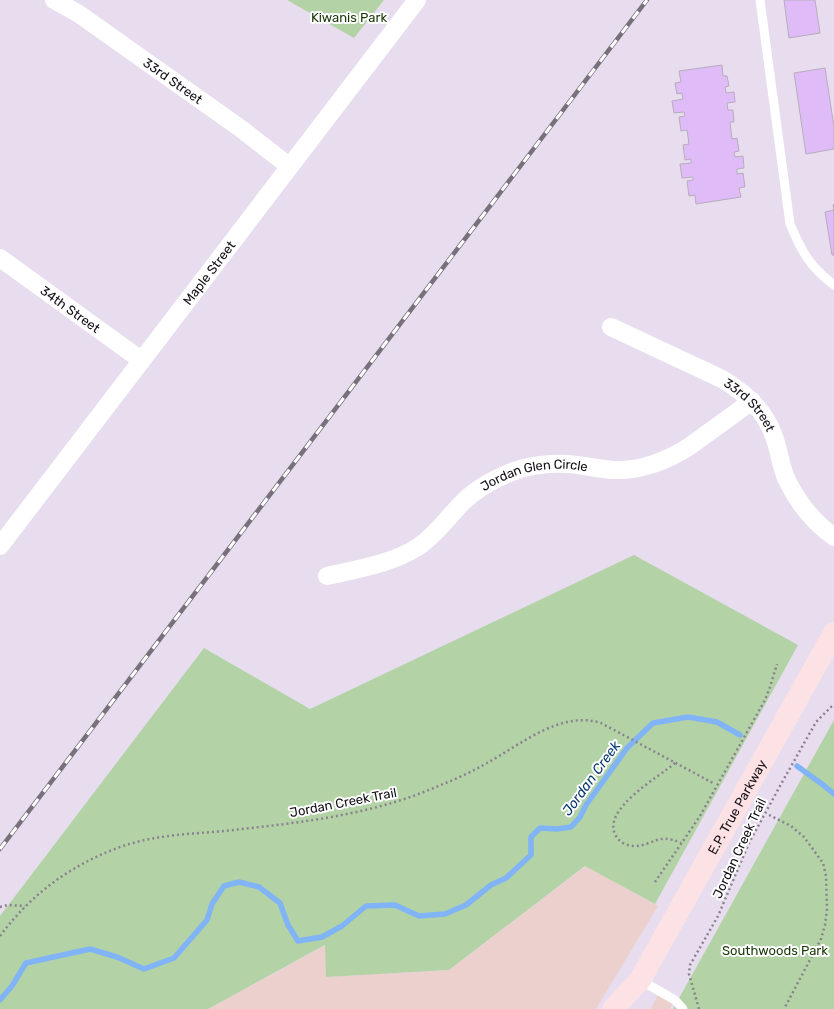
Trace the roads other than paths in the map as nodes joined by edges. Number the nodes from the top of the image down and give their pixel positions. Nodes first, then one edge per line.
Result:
1 (54, 0) edge
2 (417, 0) edge
3 (760, 0) edge
4 (290, 166) junction
5 (0, 258) edge
6 (834, 285) edge
7 (611, 327) dead end
8 (142, 360) junction
9 (752, 401) junction
10 (834, 537) edge
11 (0, 546) edge
12 (327, 576) dead end
13 (834, 633) edge
14 (640, 980) junction
15 (614, 1009) edge
16 (632, 1009) edge
17 (683, 1009) edge

1 - 4 street, 33rd Street
2 - 4 street, Maple Street
3 - 6 lane
4 - 8 street, Maple Street
5 - 8 street, 34th Street
7 - 9 street, 33rd Street
8 - 11 street, Maple Street
9 - 10 street, 33rd Street
9 - 12 street, Jordan Glen Circle
13 - 14 main road, E.P. True Parkway
14 - 15 main road
14 - 16 main road
14 - 17 lane

